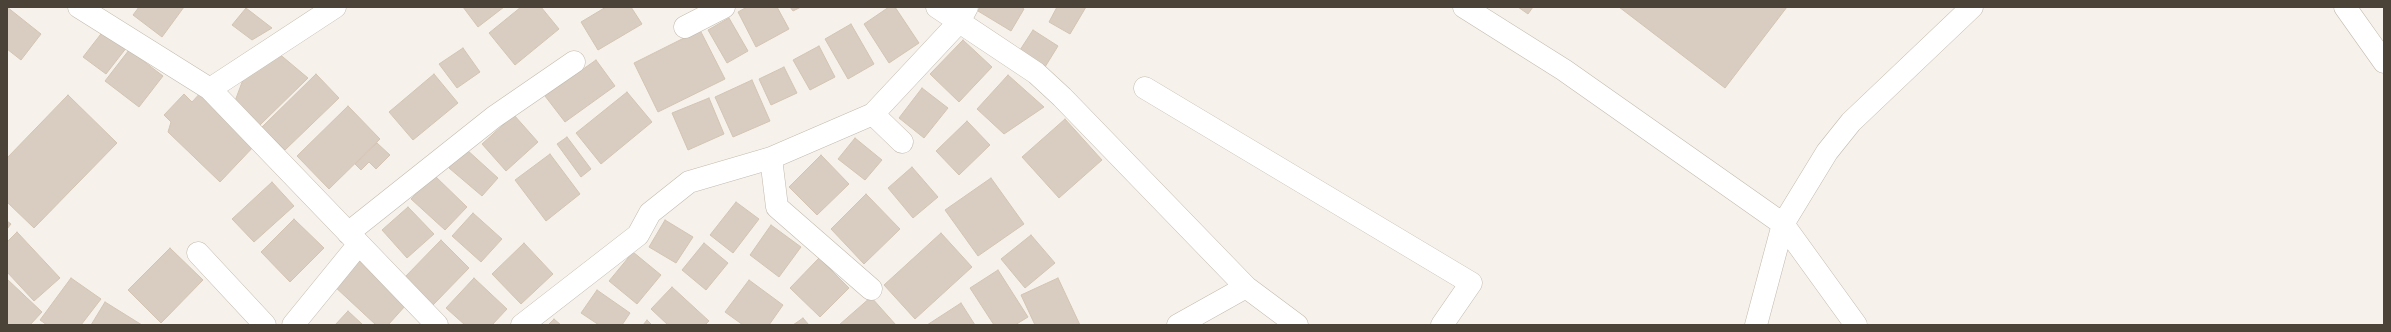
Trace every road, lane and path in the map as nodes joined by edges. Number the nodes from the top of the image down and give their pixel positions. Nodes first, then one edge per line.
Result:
1 (79, 7) edge
2 (335, 7) edge
3 (724, 7) edge
4 (937, 7) edge
5 (1464, 7) edge
6 (1972, 7) edge
7 (2346, 7) edge
8 (963, 14) edge
9 (685, 27) dead end
10 (574, 62) dead end
11 (2384, 62) edge
12 (1145, 88) dead end
13 (210, 89) junction
14 (873, 114) junction
15 (902, 142) dead end
16 (772, 158) junction
17 (1783, 224) junction
18 (353, 238) junction
19 (198, 253) dead end
20 (1246, 287) junction
21 (871, 289) dead end
22 (266, 325) edge
23 (293, 325) edge
24 (437, 325) edge
25 (522, 325) edge
26 (1178, 325) edge
27 (1297, 325) edge
28 (1442, 325) edge
29 (1756, 325) edge
30 (1856, 325) edge

1 - 13 street
2 - 13 street
3 - 9 street
4 - 8 street
5 - 17 street
6 - 17 street
7 - 11 street
8 - 14 street
8 - 20 street
10 - 18 street
12 - 28 street
13 - 18 street
14 - 15 street
14 - 16 street
16 - 21 street
16 - 25 street
17 - 29 street
17 - 30 street
18 - 23 street
18 - 24 street
19 - 22 street
20 - 26 street
20 - 27 street

